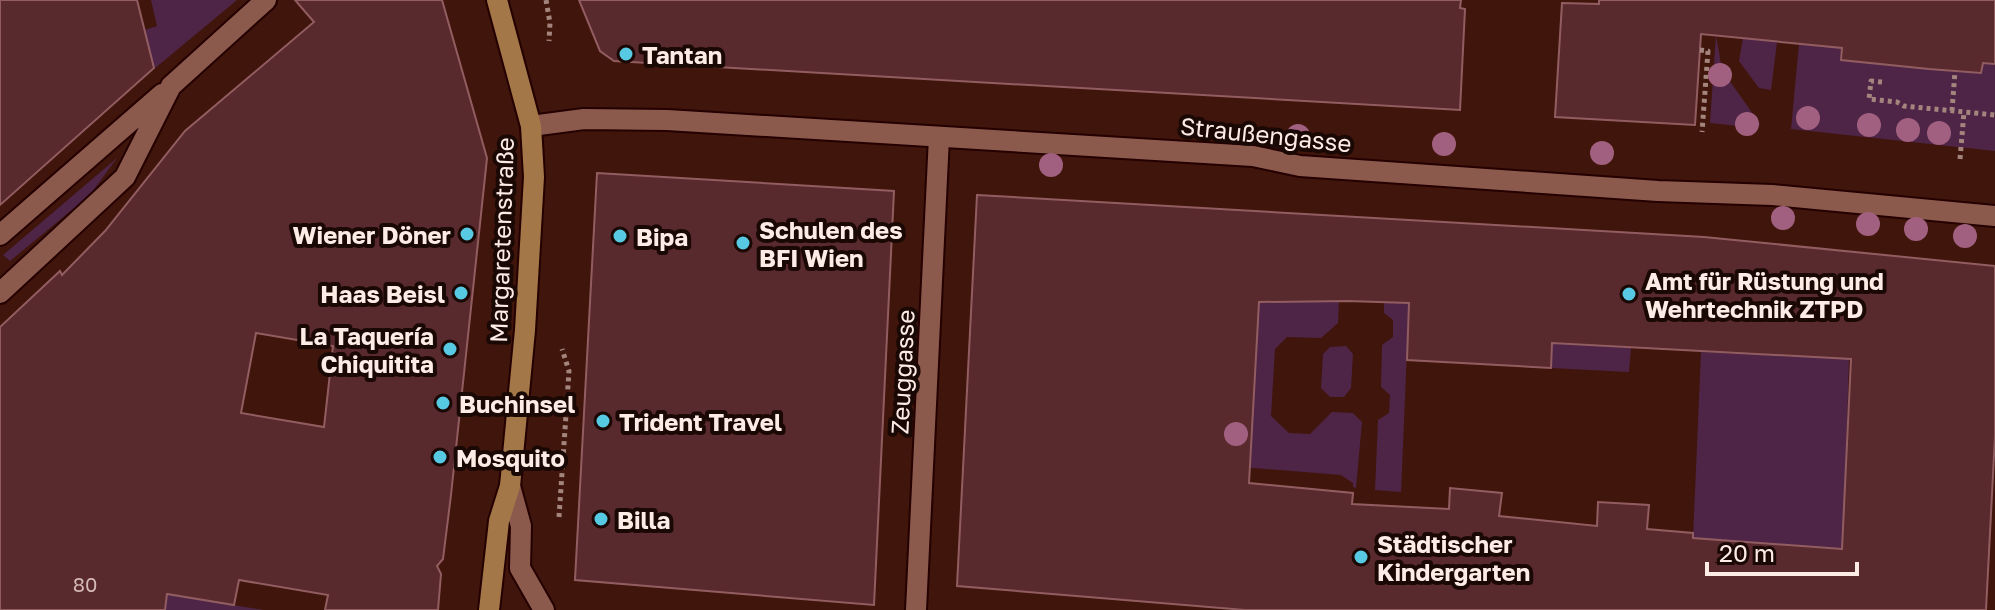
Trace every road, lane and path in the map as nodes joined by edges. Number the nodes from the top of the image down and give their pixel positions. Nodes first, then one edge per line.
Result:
1 (266, 0) edge
2 (497, 0) edge
3 (1700, 50) dead end
4 (1955, 71) dead end
5 (1882, 82) dead end
6 (171, 86) junction
7 (1952, 111) junction
8 (1964, 112) junction
9 (1995, 115) edge
10 (531, 126) junction
11 (1702, 132) dead end
12 (939, 137) junction
13 (1960, 159) dead end
14 (1995, 216) edge
15 (0, 235) edge
16 (0, 293) edge
17 (510, 486) junction
18 (489, 610) edge
19 (544, 610) edge
20 (916, 610) edge

1 - 6 street
2 - 10 street, Margaretenstraße
3 - 11 path
4 - 7 path
5 - 7 path
6 - 15 street
6 - 16 street
7 - 8 path
8 - 9 path
8 - 13 path
10 - 12 street, Straußengasse
10 - 17 street, Margaretenstraße
12 - 14 street, Straußengasse
12 - 20 street, Zeuggasse
17 - 18 street, Margaretenstraße
17 - 19 street, Margaretenstraße

